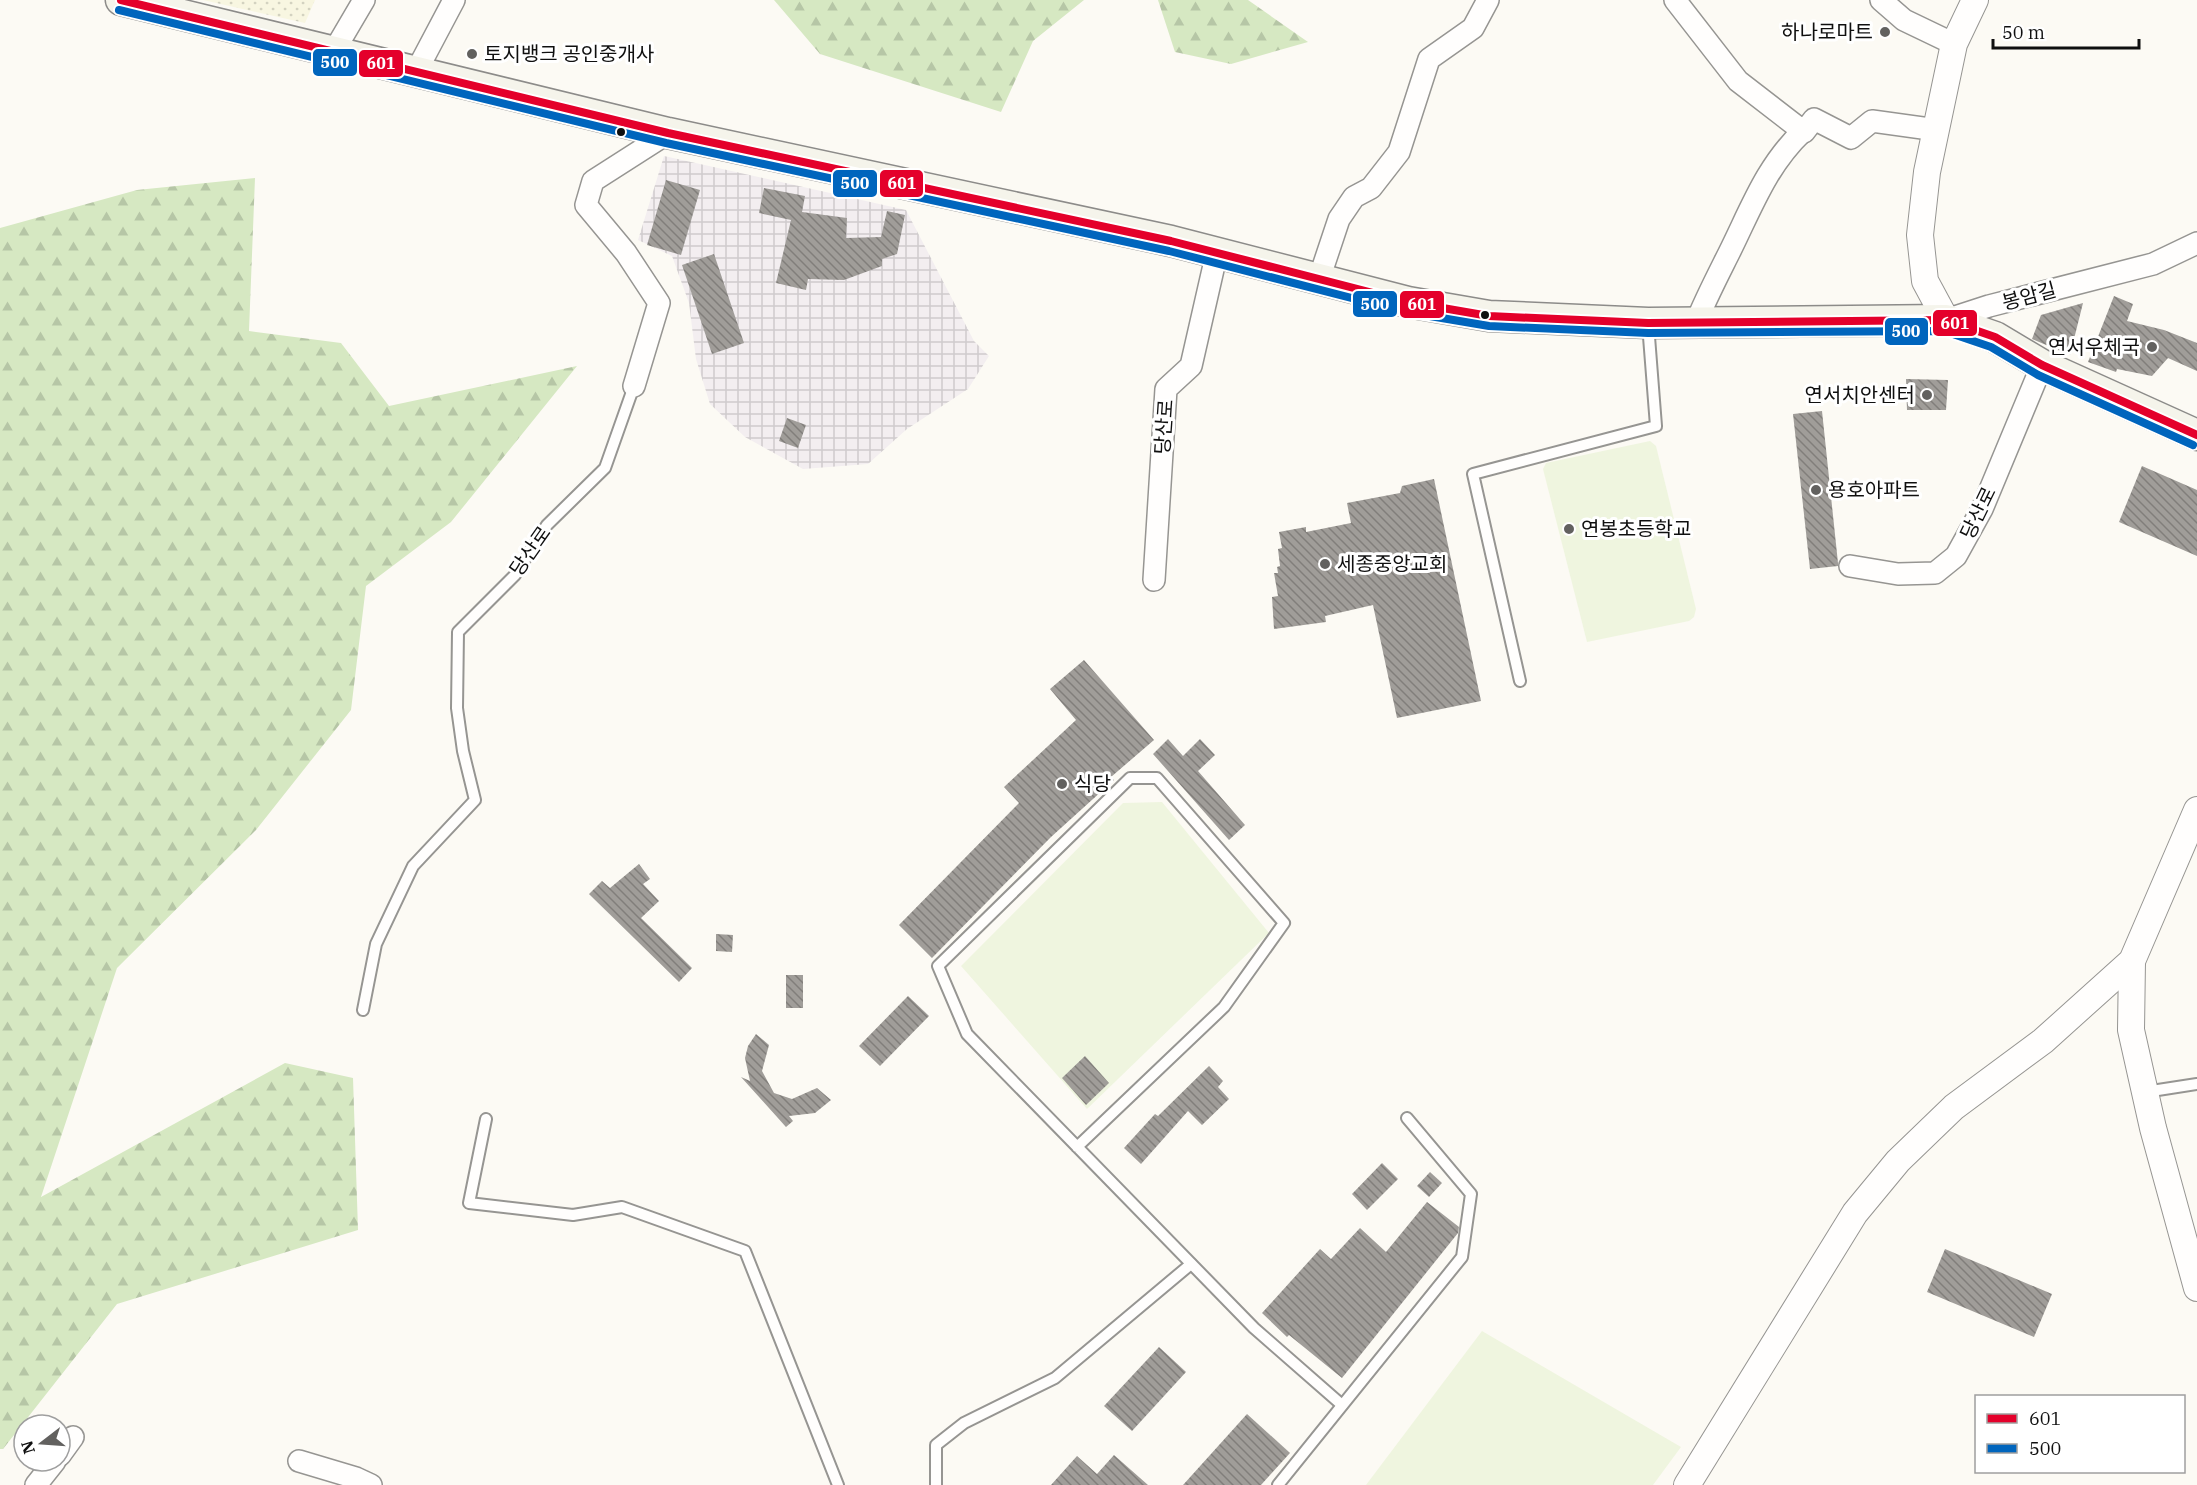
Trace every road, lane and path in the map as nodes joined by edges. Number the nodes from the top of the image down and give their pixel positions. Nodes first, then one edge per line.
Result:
1 (121, 0) edge
2 (364, 0) edge
3 (454, 0) edge
4 (1488, 0) edge
5 (1675, 0) edge
6 (1881, 0) edge
7 (1974, 0) edge
8 (1954, 44) junction
9 (334, 51) junction
10 (417, 70) junction
11 (1937, 130) junction
12 (1803, 131) junction
13 (668, 133) junction
14 (2197, 243) edge
15 (1217, 252) junction
16 (1319, 279) junction
17 (1946, 320) junction
18 (1648, 324) junction
19 (1695, 325) junction
20 (2042, 365) junction
21 (634, 386) joint
22 (2197, 435) edge
23 (1850, 566) dead end
24 (1154, 580) dead end
25 (1520, 681) dead end
26 (2197, 810) edge
27 (2132, 961) junction
28 (363, 1010) dead end
29 (2197, 1084) edge
30 (2144, 1092) junction
31 (1407, 1118) dead end
32 (486, 1119) dead end
33 (1077, 1147) junction
34 (1191, 1264) junction
35 (2193, 1264) edge
36 (2197, 1288) edge
37 (1342, 1405) junction
38 (299, 1461) dead end
39 (46, 1473) edge
40 (36, 1485) edge
41 (371, 1485) edge
42 (838, 1485) edge
43 (936, 1485) edge
44 (1278, 1485) edge
45 (1687, 1485) edge

1 - 9 main road
2 - 9 street
3 - 10 street
4 - 16 street
5 - 12 street
6 - 8 street
7 - 8 street
8 - 11 street
9 - 10 main road
10 - 13 main road
11 - 12 street
11 - 17 street
12 - 19 street
13 - 15 main road
13 - 21 street, 당산로
14 - 17 street, 봉암길
15 - 16 main road
15 - 24 street, 당산로
16 - 18 main road
17 - 19 main road
17 - 20 main road
18 - 19 main road
18 - 25 lane
20 - 22 main road
20 - 23 street, 당산로
21 - 28 lane, 당산로
26 - 27 street
27 - 30 street
27 - 45 street
29 - 30 lane
30 - 35 street
31 - 37 lane
32 - 42 lane
33 - 33 lane
33 - 34 lane
34 - 37 lane
34 - 43 lane
35 - 36 street
37 - 44 lane
38 - 41 street
39 - 40 street

